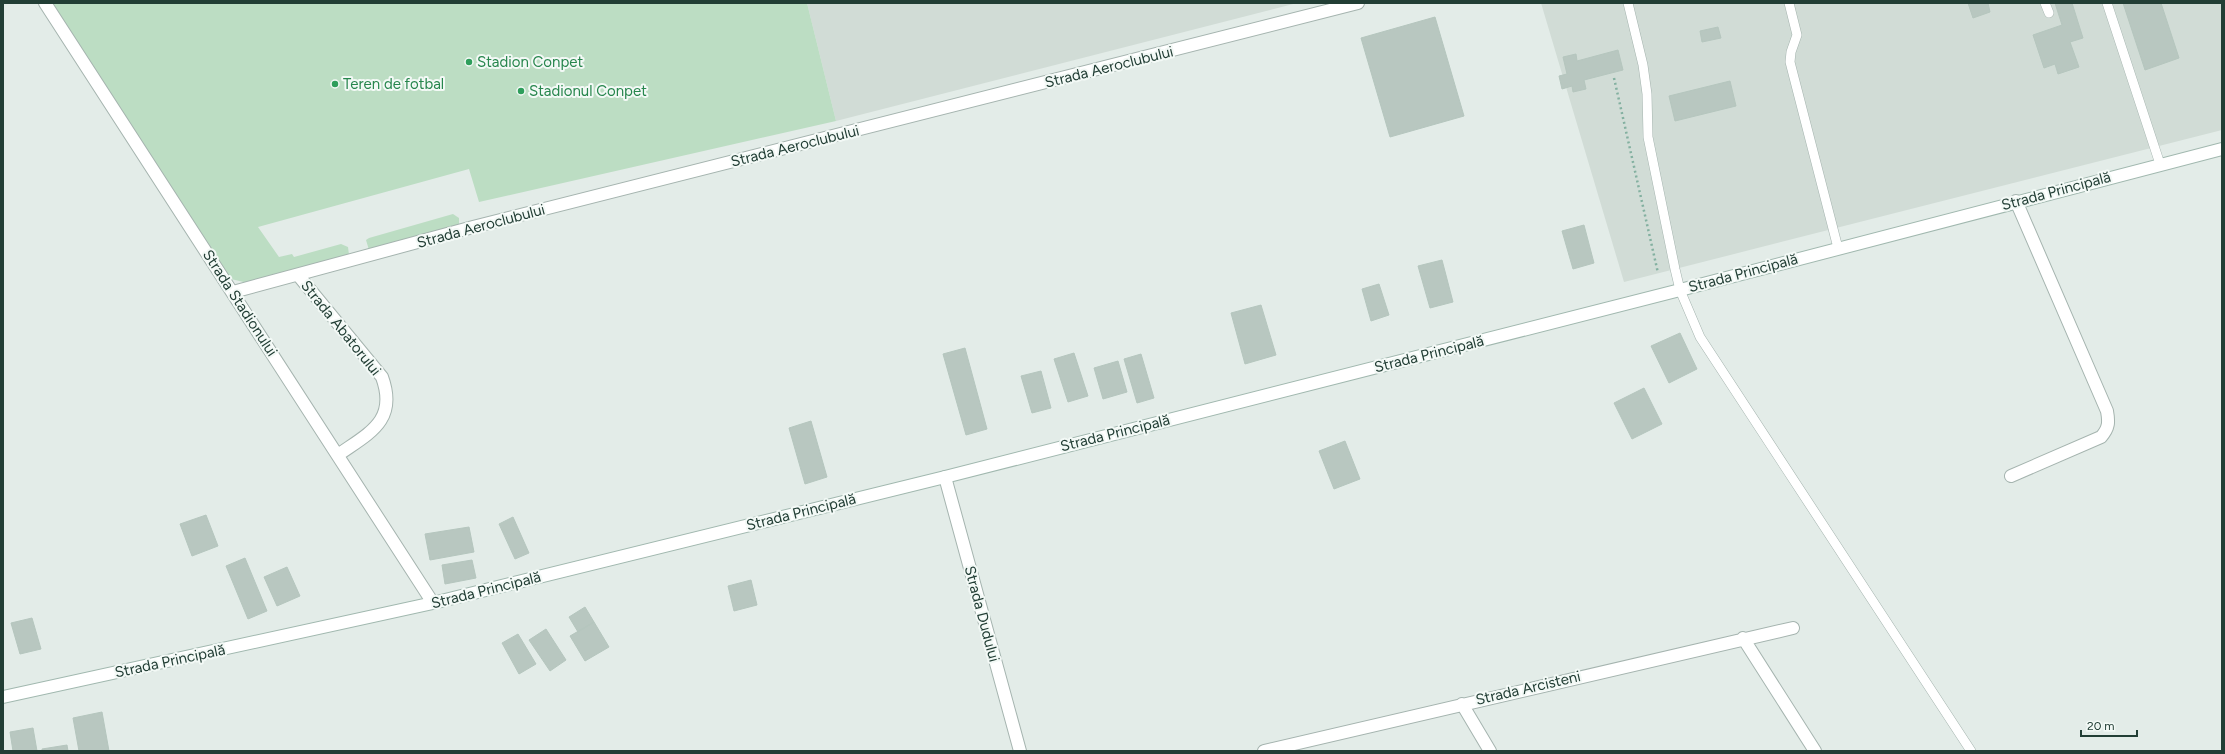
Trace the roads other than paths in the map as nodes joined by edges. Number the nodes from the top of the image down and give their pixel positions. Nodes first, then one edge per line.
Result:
1 (45, 3) edge
2 (1358, 3) edge
3 (1628, 3) edge
4 (1789, 3) edge
5 (2045, 3) edge
6 (2107, 3) edge
7 (2048, 13) dead end
8 (2222, 148) edge
9 (2160, 164) junction
10 (2016, 201) junction
11 (1838, 248) junction
12 (298, 275) junction
13 (1680, 290) junction
14 (233, 292) junction
15 (338, 455) junction
16 (945, 476) junction
17 (2011, 476) dead end
18 (433, 603) junction
19 (1793, 628) dead end
20 (1743, 638) junction
21 (3, 697) edge
22 (1462, 704) junction
23 (1020, 751) edge
24 (1264, 751) edge
25 (1490, 751) edge
26 (1815, 751) edge
27 (1971, 751) edge

1 - 14 street, Strada Stadionului
2 - 12 street, Strada Aeroclubului
3 - 13 lane
4 - 11 lane
5 - 7 lane
6 - 9 lane
8 - 9 street, Strada Principală
9 - 10 street, Strada Principală
10 - 11 street, Strada Principală
10 - 17 street
11 - 13 street, Strada Principală
12 - 14 street, Strada Aeroclubului
12 - 15 street, Strada Abatorului
13 - 16 street, Strada Principală
13 - 27 lane
14 - 15 street, Strada Stadionului
15 - 18 street, Strada Stadionului
16 - 18 street, Strada Principală
16 - 23 street, Strada Dudului
18 - 21 street, Strada Principală
19 - 20 street, Strada Arcisteni
20 - 22 street, Strada Arcisteni
20 - 26 street
22 - 24 street, Strada Arcisteni
22 - 25 street

